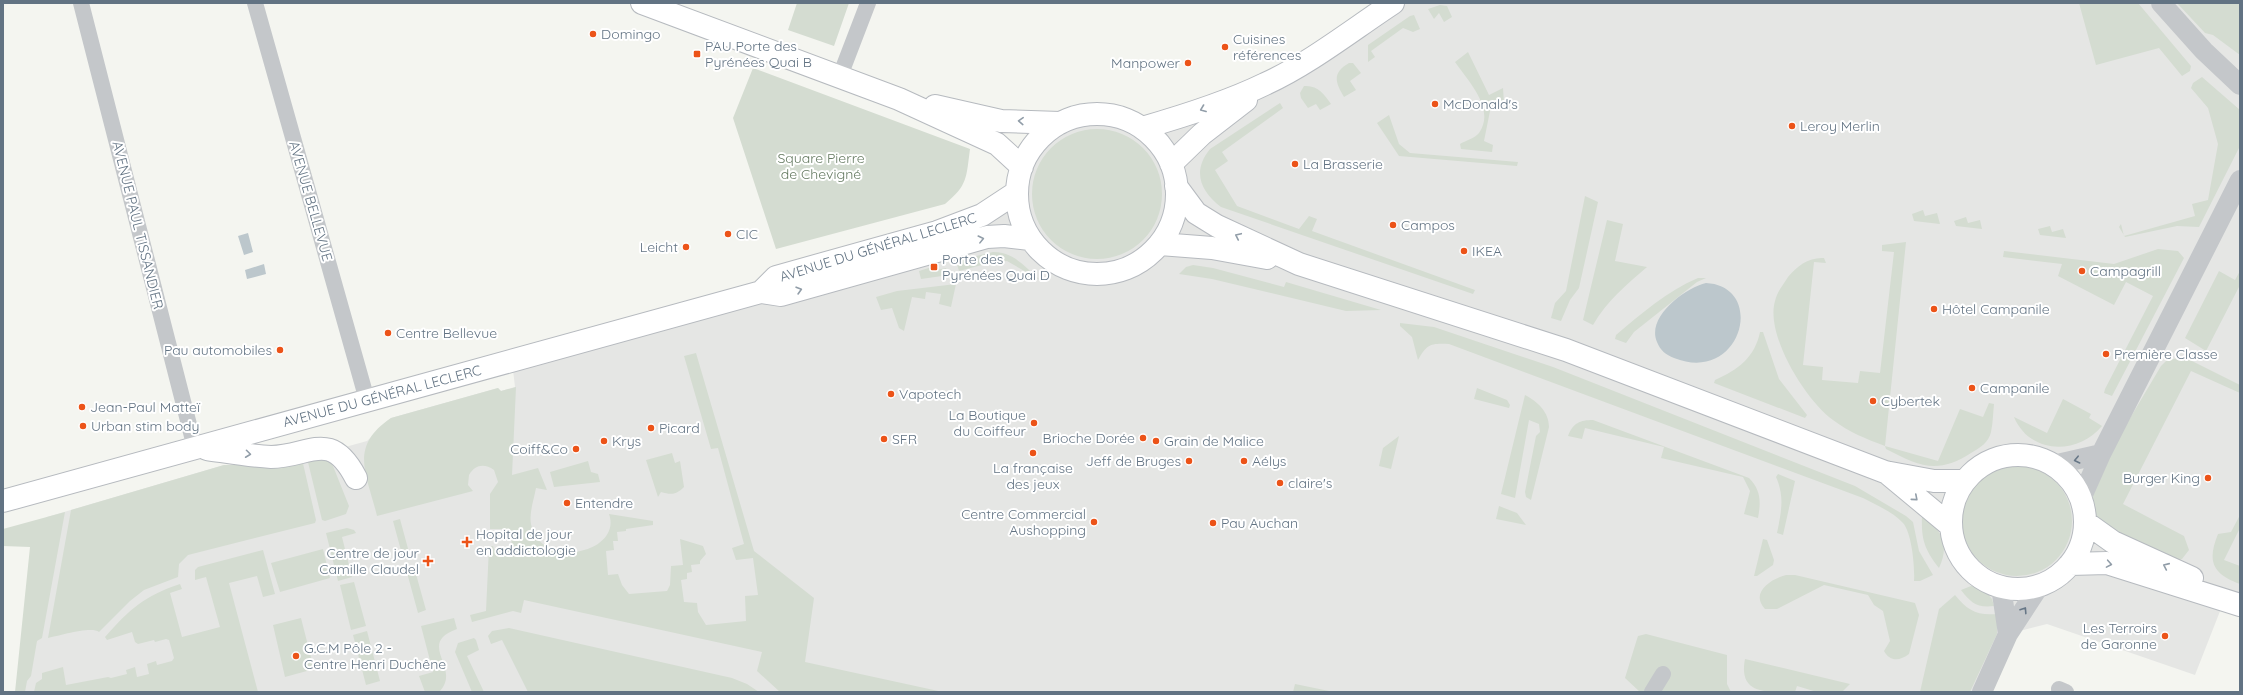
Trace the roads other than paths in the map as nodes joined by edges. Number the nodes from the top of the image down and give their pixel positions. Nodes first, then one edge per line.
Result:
1 (81, 3) edge
2 (255, 3) edge
3 (642, 3) edge
4 (868, 3) edge
5 (1393, 3) edge
6 (2161, 3) edge
7 (840, 76) junction
8 (1266, 84) junction
9 (2240, 85) edge
10 (899, 99) junction
11 (1060, 123) junction
12 (1142, 128) junction
13 (1171, 164) junction
14 (1022, 167) junction
15 (2240, 180) edge
16 (1176, 186) junction
17 (1017, 192) junction
18 (1030, 239) junction
19 (1160, 244) junction
20 (1299, 264) junction
21 (761, 292) junction
22 (367, 400) junction
23 (196, 448) junction
24 (2101, 454) junction
25 (2053, 465) junction
26 (1886, 472) junction
27 (356, 478) dead end
28 (1965, 481) junction
29 (2081, 499) junction
30 (3, 501) edge
31 (2085, 522) junction
32 (1951, 526) junction
33 (2070, 564) junction
34 (2040, 585) junction
35 (2001, 587) junction
36 (2240, 600) edge
37 (2240, 606) edge
38 (2008, 634) junction
39 (1663, 674) dead end
40 (1652, 692) edge
41 (1982, 692) edge

1 - 23 street, AVENUE PAUL TISSANDIER
2 - 22 street, AVENUE BELLEVUE
3 - 7 main road
4 - 7 street
5 - 8 main road
6 - 9 street
7 - 10 main road
8 -> 12 main road
8 - 13 main road
11 -> 10 main road
10 - 14 main road
11 - 12 main road
11 - 14 main road
12 - 13 main road
13 - 16 main road
14 - 17 main road
15 - 24 street
16 - 19 main road
20 -> 16 main road
17 - 18 main road
17 - 21 main road, AVENUE DU GÉNÉRAL LECLERC
18 - 19 main road
21 -> 18 main road, AVENUE DU GÉNÉRAL LECLERC
19 - 20 main road
20 - 26 main road
21 - 22 main road, AVENUE DU GÉNÉRAL LECLERC
22 - 23 main road, AVENUE DU GÉNÉRAL LECLERC
23 -> 27 main road
23 - 30 main road, AVENUE DU GÉNÉRAL LECLERC
24 -> 25 street
24 - 29 street
25 - 28 main road
25 - 29 main road
26 - 28 main road
26 -> 32 main road
28 - 32 main road
29 - 31 main road
31 - 33 main road
36 -> 31 main road
32 - 35 main road
33 - 34 main road
33 -> 37 main road
34 - 35 main road
38 -> 34 street
35 - 38 street
38 - 41 street
39 - 40 street

